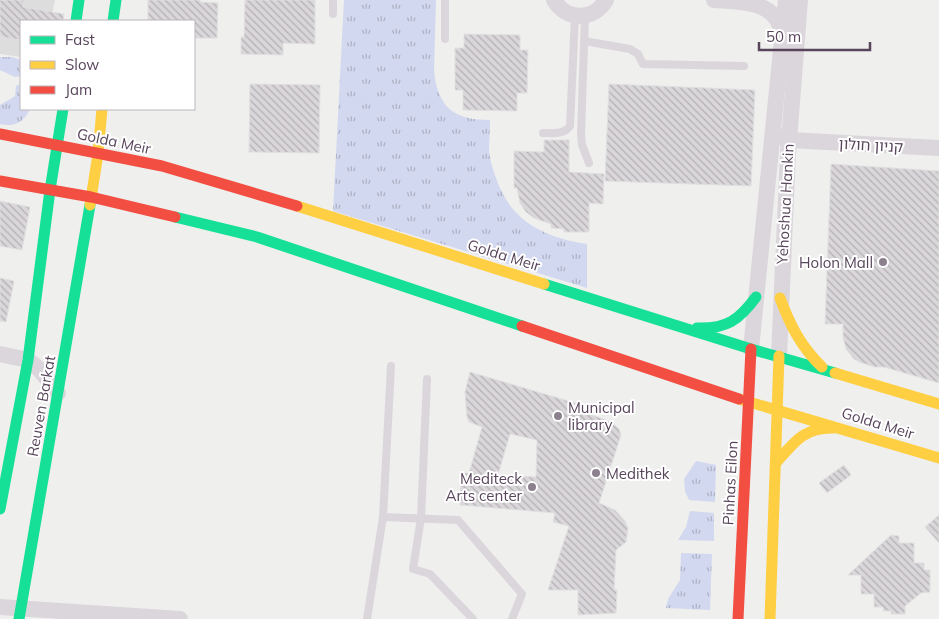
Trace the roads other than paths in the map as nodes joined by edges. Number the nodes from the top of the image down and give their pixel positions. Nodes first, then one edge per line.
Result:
1 (79, 0) edge
2 (116, 0) edge
3 (333, 0) edge
4 (445, 0) edge
5 (617, 0) edge
6 (714, 0) edge
7 (786, 0) edge
8 (800, 0) edge
9 (755, 1) edge
10 (554, 3) edge
11 (603, 4) edge
12 (333, 14) dead end
13 (580, 16) junction
14 (76, 20) edge
15 (113, 20) edge
16 (782, 35) junction
17 (446, 39) dead end
18 (584, 41) junction
19 (744, 66) dead end
20 (63, 110) edge
21 (102, 110) edge
22 (773, 126) junction
23 (542, 133) dead end
24 (0, 134) edge
25 (793, 140) junction
26 (57, 145) junction
27 (939, 148) edge
28 (98, 154) junction
29 (589, 163) dead end
30 (0, 181) edge
31 (50, 190) junction
32 (91, 197) junction
33 (756, 297) junction
34 (780, 298) junction
35 (676, 325) junction
36 (751, 349) junction
37 (0, 354) edge
38 (779, 356) junction
39 (28, 360) junction
40 (391, 366) dead end
41 (827, 371) junction
42 (677, 378) junction
43 (427, 379) dead end
44 (58, 393) junction
45 (748, 402) junction
46 (939, 404) edge
47 (722, 406) dead end
48 (778, 409) junction
49 (735, 420) dead end
50 (847, 430) junction
51 (939, 458) edge
52 (746, 460) junction
53 (776, 463) junction
54 (0, 509) edge
55 (383, 517) junction
56 (421, 518) junction
57 (0, 607) edge
58 (20, 614) edge
59 (180, 619) edge
60 (367, 619) edge
61 (473, 619) edge
62 (512, 619) edge
63 (738, 619) edge
64 (770, 619) edge

1 - 14 main road
2 - 15 main road
3 - 12 lane
4 - 17 lane
5 - 11 street
6 - 9 street
7 - 16 street, Yehoshua Hankin
8 - 25 street, Yehoshua Hankin
9 - 16 street
10 - 13 street
11 - 13 street
13 - 18 lane
13 - 23 lane
16 - 22 street, Yehoshua Hankin
18 - 19 lane
18 - 29 lane
20 - 26 main road, Reuven Barkat
21 - 28 main road, Reuven Barkat
22 - 25 street
22 - 33 street, Yehoshua Hankin
24 - 26 main road, Golda Meir
25 - 27 street, קניון חולון
25 - 34 street, Yehoshua Hankin
26 - 28 main road, Golda Meir
26 - 31 main road, Reuven Barkat
28 - 32 main road, Reuven Barkat
28 - 35 main road, Golda Meir
30 - 31 main road, Golda Meir
31 - 32 main road, Golda Meir
31 - 39 main road, Reuven Barkat
32 - 42 main road, Golda Meir
32 - 44 main road, Reuven Barkat
33 - 35 main road
33 - 36 street, Yehoshua Hankin
34 - 38 street, Yehoshua Hankin
34 - 41 main road
35 - 36 main road, Golda Meir
36 - 38 main road, Golda Meir
36 - 45 main road, Pinhas Eilon
37 - 39 street
38 - 41 main road, Golda Meir
38 - 48 main road, Yehoshua Hankin
39 - 44 street
39 - 54 main road, Reuven Barkat
40 - 55 lane
41 - 46 main road, Golda Meir
42 - 45 main road, Golda Meir
42 - 47 main road
43 - 56 lane
44 - 58 main road, Reuven Barkat
45 - 48 main road, Golda Meir
45 - 52 main road, Pinhas Eilon
48 - 50 main road, Golda Meir
48 - 53 main road
49 - 52 main road
50 - 51 main road, Golda Meir
50 - 53 main road
52 - 63 main road, Pinhas Eilon
53 - 64 main road
55 - 56 lane
55 - 60 lane
56 - 61 lane
56 - 62 lane
57 - 58 street
58 - 59 street

